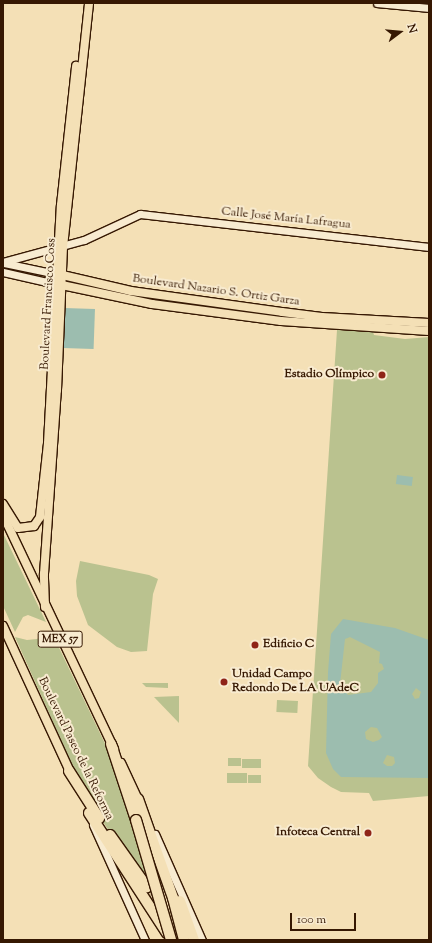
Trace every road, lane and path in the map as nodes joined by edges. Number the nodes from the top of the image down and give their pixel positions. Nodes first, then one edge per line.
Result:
1 (84, 3) edge
2 (89, 3) edge
3 (377, 3) edge
4 (429, 8) edge
5 (60, 247) junction
6 (429, 247) edge
7 (3, 262) edge
8 (3, 272) edge
9 (59, 274) junction
10 (59, 285) junction
11 (429, 323) edge
12 (429, 331) edge
13 (3, 504) edge
14 (3, 515) edge
15 (3, 527) edge
16 (11, 533) junction
17 (45, 607) junction
18 (3, 626) edge
19 (111, 744) junction
20 (69, 771) junction
21 (138, 799) junction
22 (88, 813) junction
23 (158, 841) junction
24 (147, 887) tunnel mouth
25 (147, 906) junction
26 (145, 940) edge
27 (166, 940) edge
28 (171, 940) edge
29 (184, 940) edge
30 (194, 940) edge
31 (202, 940) edge

1 - 5 main road, Boulevard Francisco Coss
2 - 5 main road, Boulevard Francisco Coss
3 - 4 main road
5 - 6 main road, Calle José María Lafragua
5 - 7 main road
5 - 9 main road, Boulevard Francisco Coss
7 - 9 main road, Boulevard Nazario S. Ortiz Garza
8 - 10 main road, Boulevard Nazario S. Ortiz Garza
9 - 10 main road, Boulevard Francisco Coss
9 - 11 main road, Boulevard Nazario S. Ortiz Garza
10 - 12 main road, Boulevard Nazario S. Ortiz Garza
10 - 13 main road, Boulevard Francisco Coss
10 - 17 main road, Boulevard Francisco Coss
14 - 16 main road, Boulevard Paseo de la Reforma
15 - 16 main road
16 - 17 main road, Boulevard Paseo de la Reforma / MEX 57
17 - 19 main road, Boulevard Paseo de la Reforma / MEX 57
18 - 20 main road, Boulevard Paseo de la Reforma / MEX 57
19 - 21 main road, Boulevard Paseo de la Reforma
19 - 28 highway, Boulevard Paseo de la Reforma / MEX 57, bridge
20 - 22 main road, Boulevard Paseo de la Reforma / MEX 57
20 - 24 highway
21 - 23 main road
21 - 29 highway
22 - 25 highway, Boulevard Paseo de la Reforma / MEX 57
22 - 26 main road
23 - 30 highway
23 - 31 main road
25 - 27 highway
25 - 28 highway, Boulevard Paseo de la Reforma / MEX 57, bridge

